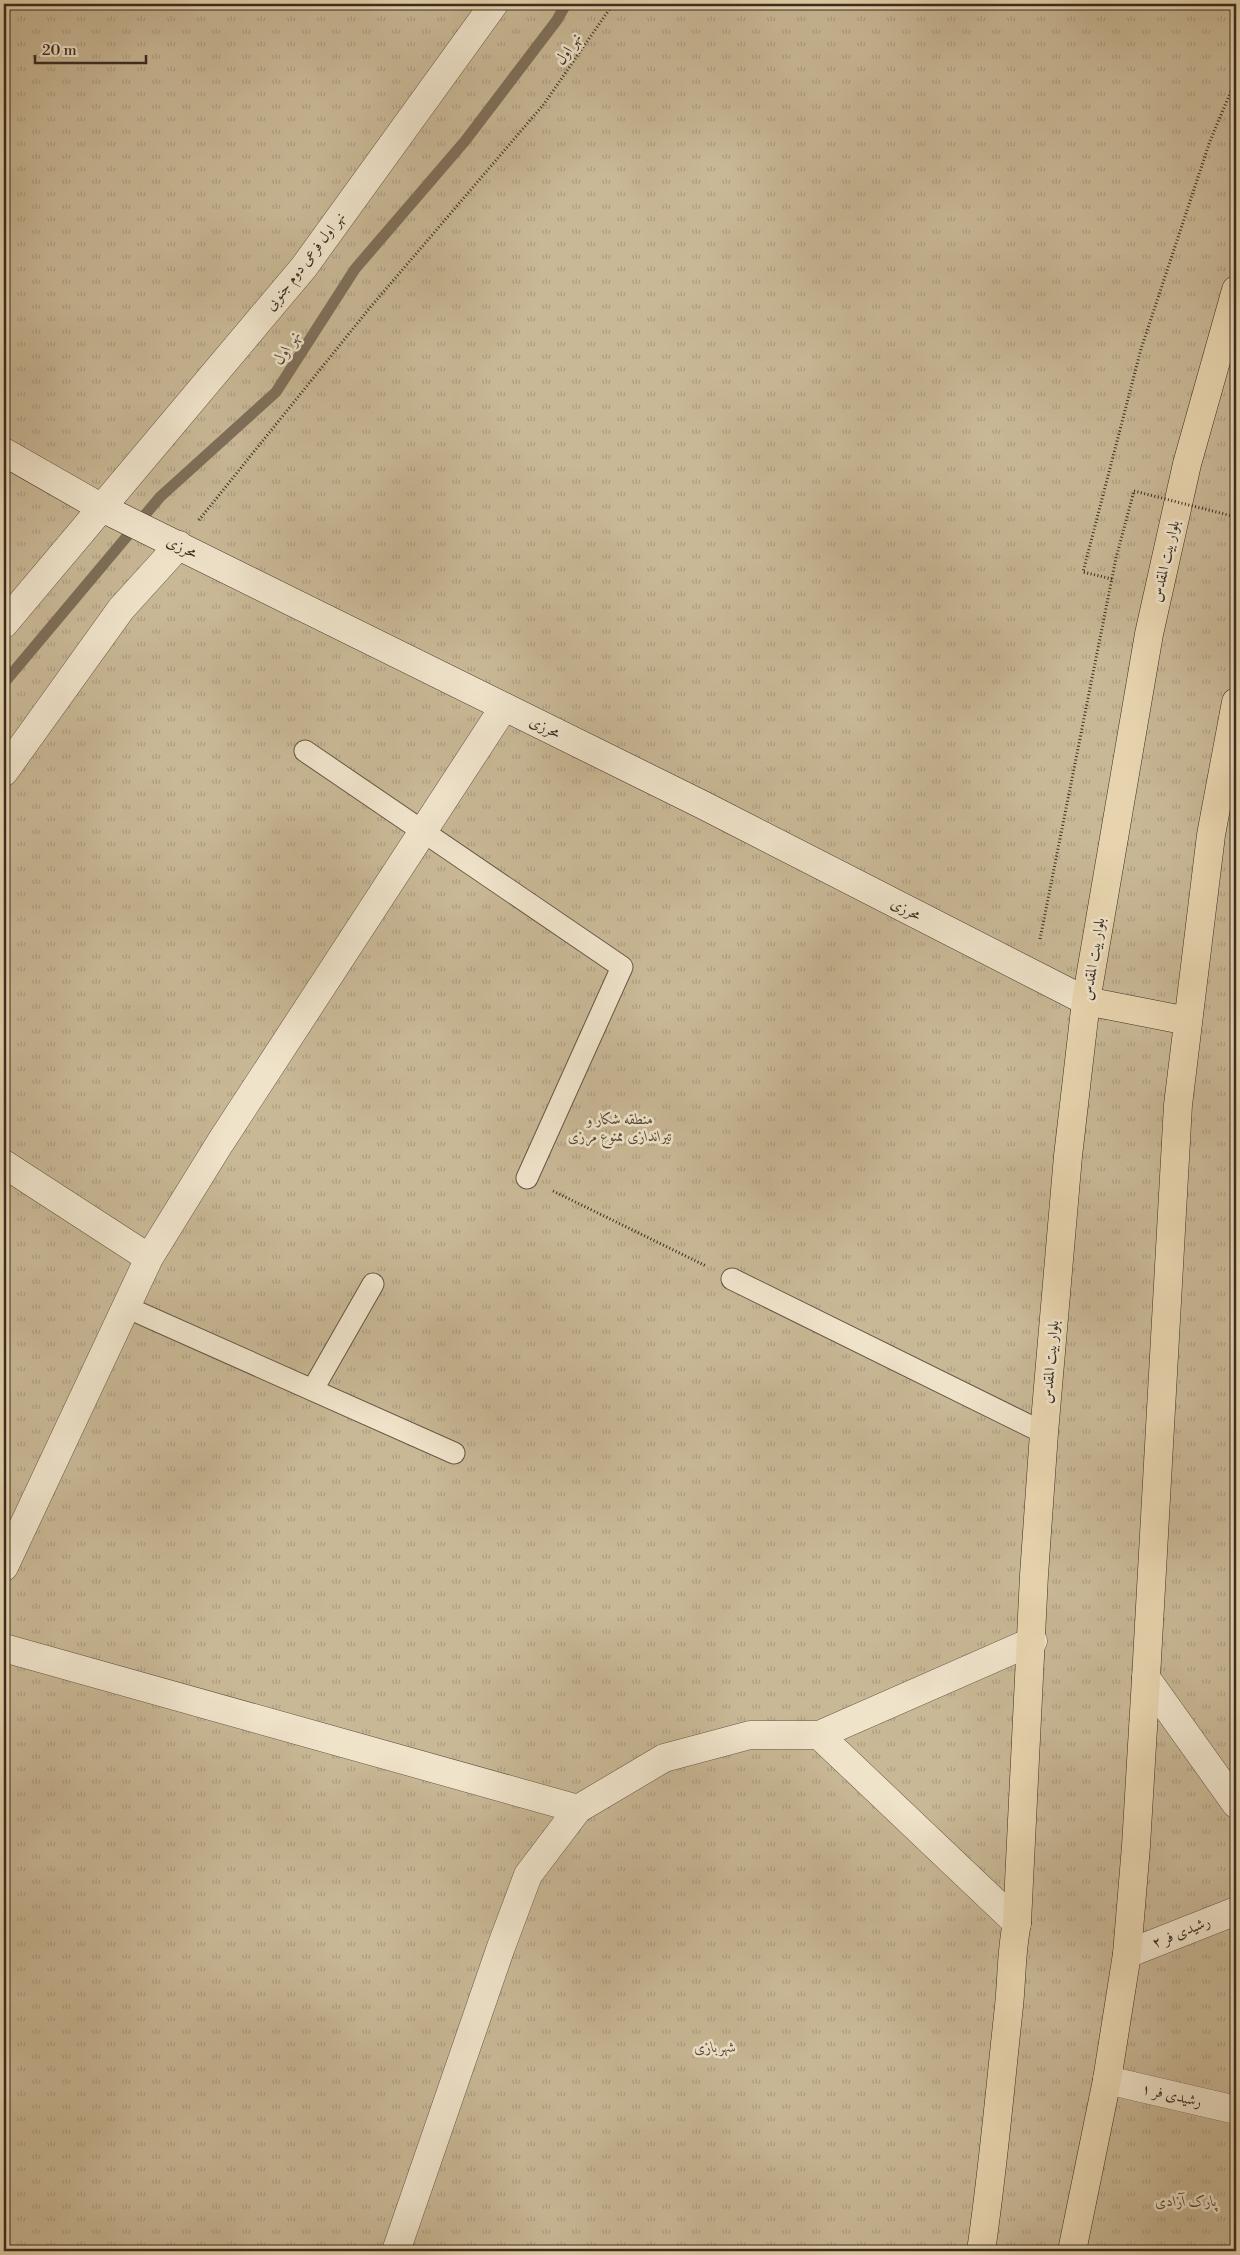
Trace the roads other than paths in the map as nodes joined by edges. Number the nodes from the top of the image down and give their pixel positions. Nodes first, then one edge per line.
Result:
1 (494, 4) edge
2 (1236, 290) edge
3 (4, 452) edge
4 (110, 512) junction
5 (168, 540) junction
6 (4, 624) edge
7 (1236, 702) edge
8 (504, 707) junction
9 (1232, 748) edge
10 (305, 751) dead end
11 (4, 772) edge
12 (424, 831) junction
13 (1086, 1001) junction
14 (1188, 1022) junction
15 (4, 1164) edge
16 (527, 1178) road end
17 (149, 1258) junction
18 (732, 1278) road end
19 (373, 1284) dead end
20 (126, 1306) junction
21 (313, 1389) junction
22 (1044, 1433) junction
23 (454, 1452) dead end
24 (12, 1527) edge
25 (4, 1567) edge
26 (1033, 1641) junction
27 (4, 1648) edge
28 (1146, 1678) junction
29 (819, 1735) junction
30 (1236, 1804) edge
31 (578, 1809) junction
32 (1236, 1911) edge
33 (1017, 1923) junction
34 (1127, 1954) junction
35 (1107, 2080) junction
36 (1236, 2110) edge
37 (396, 2251) edge
38 (981, 2251) edge
39 (1072, 2251) edge

1 - 4 street, نهر اول فرعی دوم جنوبی
2 - 13 main road, بلوار بیت المقدس
3 - 4 street, محرزی
4 - 5 street, محرزی
4 - 6 street, نهر اول فرعی دوم جنوبی
5 - 8 street, محرزی
5 - 11 street
7 - 9 main road
8 - 12 street
8 - 13 street, محرزی
9 - 14 main road
10 - 12 lane
12 - 16 lane
12 - 17 street
13 - 14 main road
13 - 22 main road, بلوار بیت المقدس
14 - 28 main road
15 - 17 street
17 - 20 street
18 - 22 lane
19 - 21 lane
20 - 21 lane
20 - 24 street
21 - 23 lane
22 - 26 main road, بلوار بیت المقدس
24 - 25 street
26 - 29 street
26 - 33 main road, بلوار بیت المقدس
27 - 31 street
28 - 30 street
28 - 34 main road
29 - 31 street
29 - 33 street
31 - 37 street
32 - 34 street, رشیدی فر ۲
33 - 38 main road, بلوار بیت المقدس
34 - 35 main road
35 - 36 street, رشیدی فر ۱
35 - 39 main road

